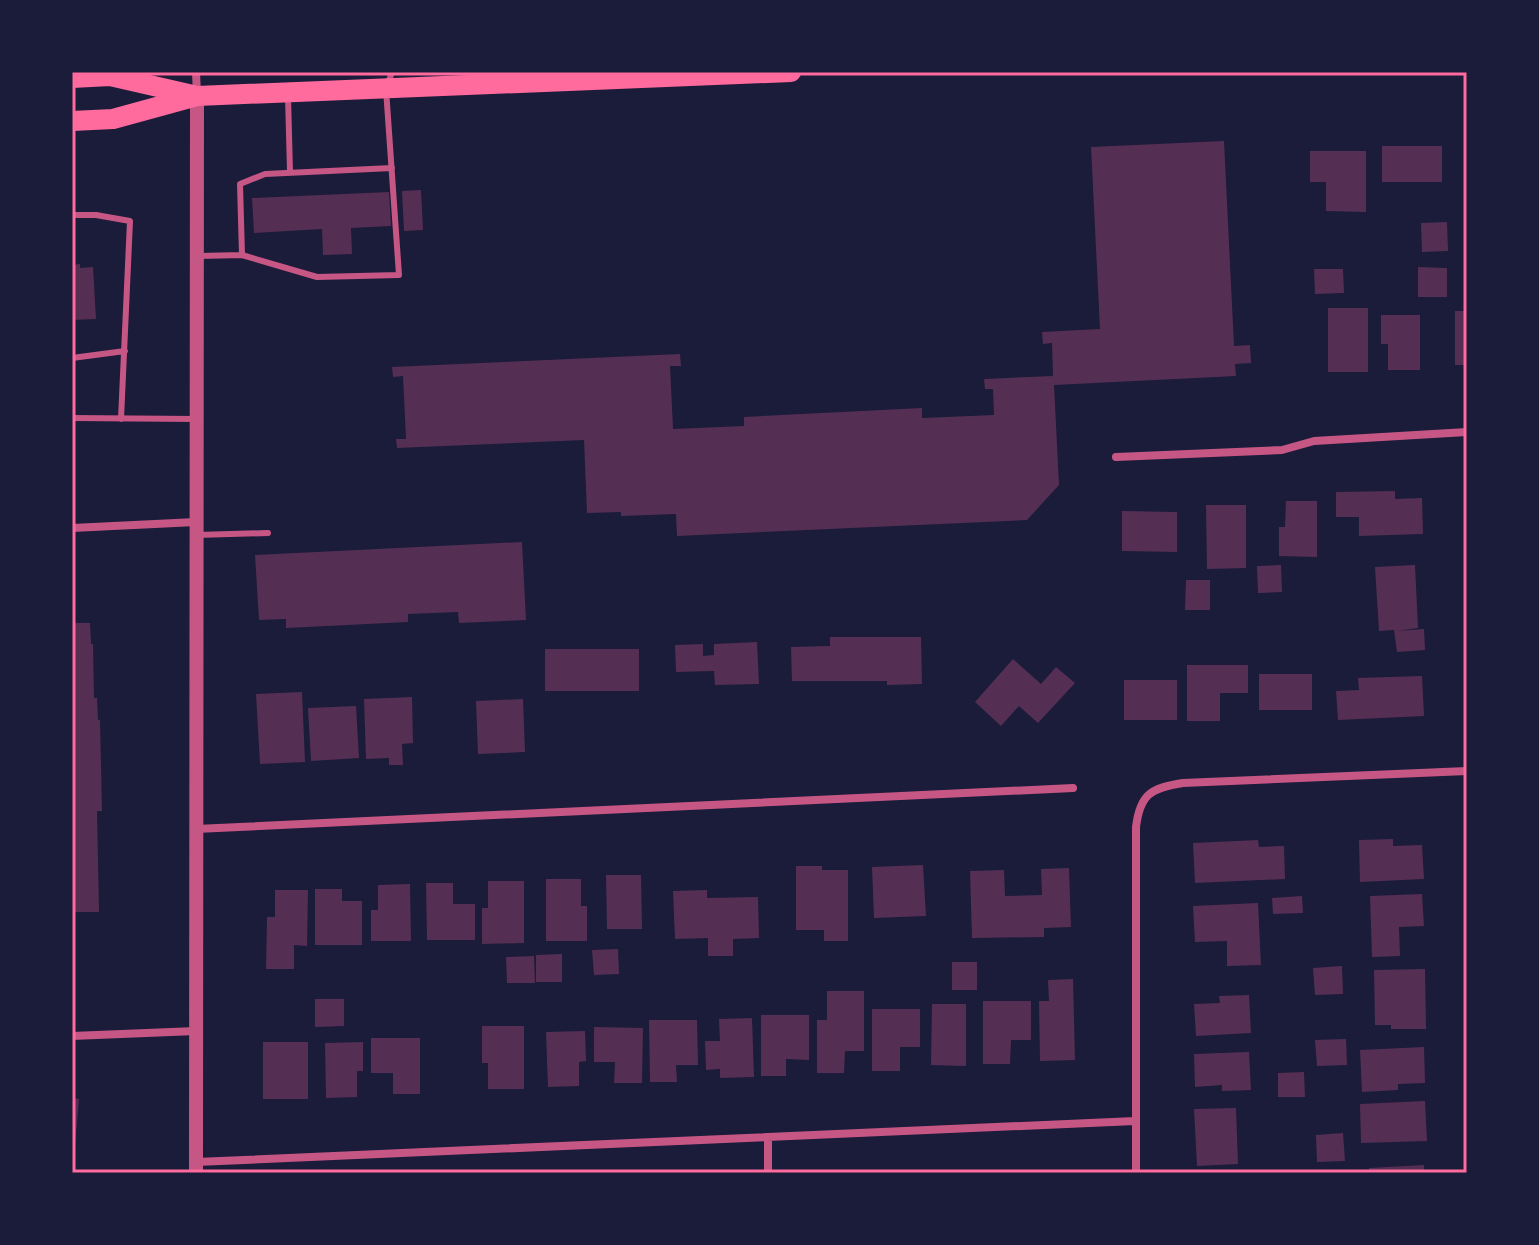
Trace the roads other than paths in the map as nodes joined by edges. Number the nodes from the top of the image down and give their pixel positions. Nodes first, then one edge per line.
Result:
1 (196, 72) edge
2 (791, 72) edge
3 (703, 73) edge
4 (72, 78) edge
5 (466, 78) edge
6 (389, 80) edge
7 (288, 93) junction
8 (197, 96) junction
9 (72, 121) edge
10 (392, 168) junction
11 (290, 172) junction
12 (72, 215) edge
13 (242, 255) junction
14 (196, 256) junction
15 (125, 351) junction
16 (72, 358) edge
17 (72, 418) edge
18 (121, 419) junction
19 (196, 419) junction
20 (1467, 432) edge
21 (1116, 457) dead end
22 (72, 528) edge
23 (196, 528) junction
24 (268, 533) dead end
25 (1467, 771) edge
26 (1073, 788) dead end
27 (196, 829) junction
28 (196, 1031) junction
29 (72, 1036) edge
30 (1135, 1121) junction
31 (768, 1138) junction
32 (196, 1167) edge
33 (768, 1173) edge
34 (1136, 1173) edge

1 - 8 street
2 - 3 main road
3 - 5 main road
4 - 8 main road
5 - 6 main road
6 - 7 main road
6 - 10 lane
7 - 8 main road
7 - 11 lane
8 - 9 main road
8 - 14 street
10 - 11 lane
10 - 13 lane
11 - 13 lane
12 - 15 lane
13 - 14 lane
14 - 19 street
15 - 16 lane
15 - 18 lane
17 - 18 lane
18 - 19 lane
19 - 23 street
20 - 21 street
22 - 23 street
23 - 24 lane
23 - 27 street
25 - 30 street
26 - 27 street
27 - 28 street
28 - 29 street
28 - 32 street
30 - 31 street
30 - 34 street
31 - 32 street
31 - 33 street

